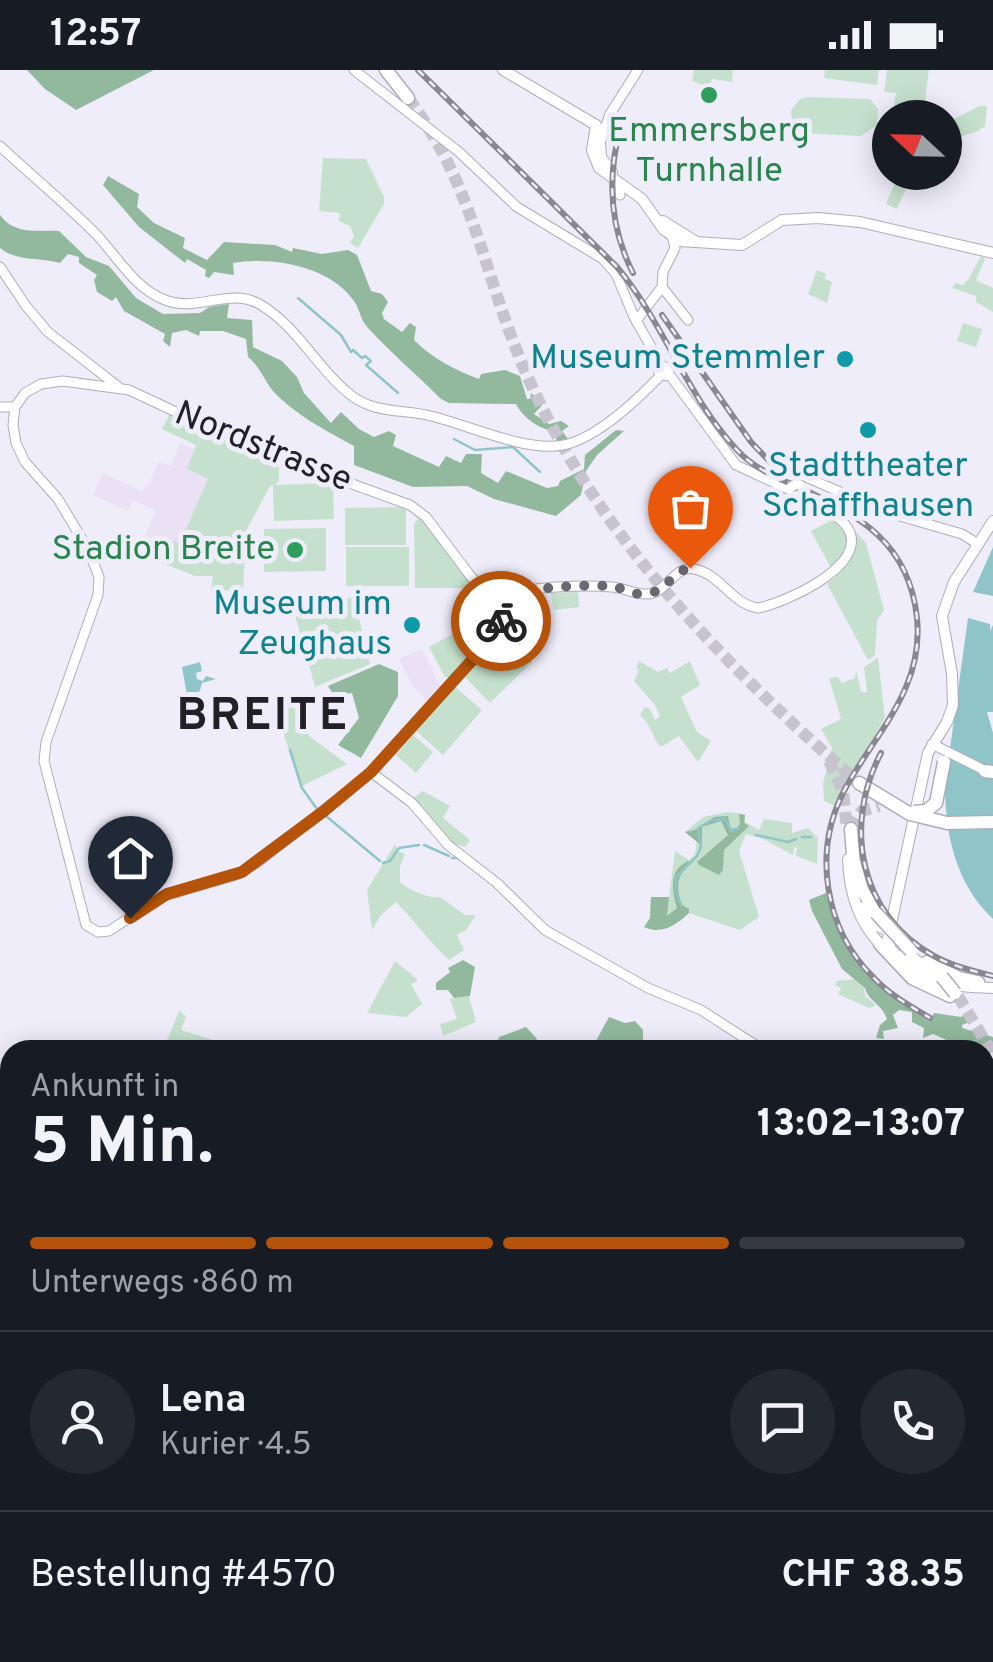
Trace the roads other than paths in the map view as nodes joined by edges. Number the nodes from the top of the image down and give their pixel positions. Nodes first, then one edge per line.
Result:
1 (354, 70) edge
2 (386, 70) edge
3 (503, 70) edge
4 (638, 70) edge
5 (408, 98) tunnel mouth
6 (601, 123) junction
7 (0, 146) edge
8 (668, 231) junction
9 (694, 242) junction
10 (993, 253) edge
11 (673, 254) junction
12 (0, 268) edge
13 (662, 287) junction
14 (655, 298) junction
15 (671, 299) junction
16 (688, 320) dead end
17 (636, 321) junction
18 (664, 372) junction
19 (120, 388) junction
20 (0, 407) edge
21 (15, 407) junction
22 (801, 486) junction
23 (993, 521) edge
24 (978, 544) junction
25 (507, 600) junction
26 (500, 628) junction
27 (939, 750) junction
28 (371, 772) junction
29 (990, 773) edge
30 (860, 783) tunnel mouth
31 (879, 806) dead end
32 (903, 811) junction
33 (993, 822) edge
34 (849, 829) tunnel mouth
35 (851, 862) junction
36 (894, 947) junction
37 (934, 970) junction
38 (978, 982) joint
39 (993, 987) edge
40 (747, 1040) edge

1 - 17 street
2 - 5 highway
3 - 6 main road
4 - 6 street
6 - 8 main road
6 - 8 main road
7 - 18 street
8 - 9 main road
8 - 11 street
9 - 10 main road
9 - 11 street
11 - 13 street
12 - 19 street
13 - 14 street
13 - 15 street
14 - 15 street
14 - 17 street
15 - 16 street
17 - 18 street
18 - 22 street
19 - 21 street, Nordstrasse
19 - 25 street, Nordstrasse
20 - 21 street
21 - 28 street
22 - 24 street
22 - 25 street
23 - 24 main road
24 - 27 main road
25 - 26 street
25 - 26 street
26 - 28 street
27 - 29 street
27 - 32 highway, bridge
27 - 36 main road
28 - 40 street
30 - 32 highway
31 - 32 highway
32 - 33 highway, bridge
34 - 35 highway
35 - 36 highway, bridge
35 - 36 main road
35 - 36 main road
36 - 37 highway
36 - 37 highway, bridge
36 - 39 main road
37 - 38 highway
38 - 39 main road

